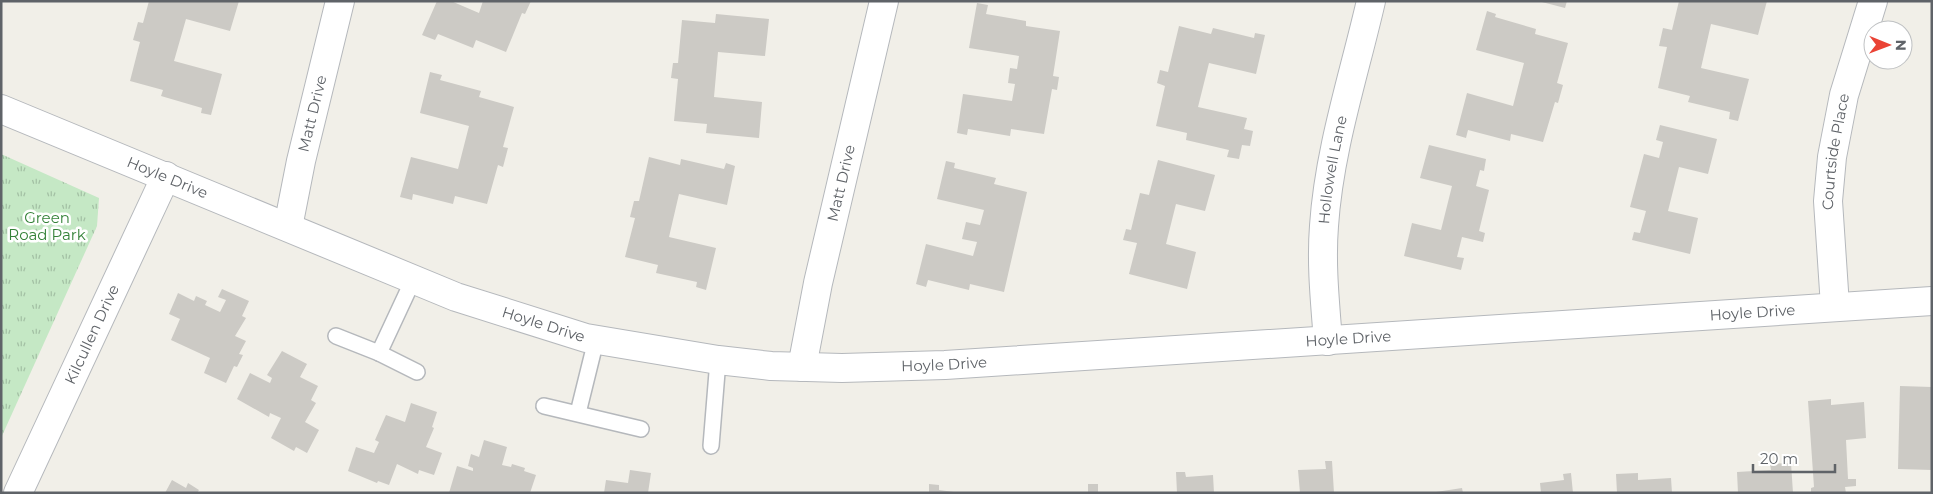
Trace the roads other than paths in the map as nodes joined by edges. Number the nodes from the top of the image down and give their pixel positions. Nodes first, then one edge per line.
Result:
1 (340, 1) edge
2 (884, 1) edge
3 (1371, 1) edge
4 (1873, 1) edge
5 (1, 108) edge
6 (166, 176) junction
7 (288, 227) junction
8 (413, 280) junction
9 (1932, 301) edge
10 (1835, 306) junction
11 (336, 336) dead end
12 (596, 340) junction
13 (1328, 341) junction
14 (379, 353) junction
15 (718, 360) junction
16 (802, 366) junction
17 (417, 372) dead end
18 (544, 406) dead end
19 (578, 413) junction
20 (642, 429) dead end
21 (711, 446) dead end
22 (18, 493) edge

1 - 7 street, Matt Drive
2 - 16 street, Matt Drive
3 - 13 street, Hollowell Lane
4 - 10 street, Courtside Place
5 - 6 street, Hoyle Drive
6 - 7 street, Hoyle Drive
6 - 22 street, Kilcullen Drive
7 - 8 street, Hoyle Drive
8 - 12 street, Hoyle Drive
8 - 14 lane
9 - 10 street, Hoyle Drive
10 - 13 street, Hoyle Drive
11 - 14 lane
12 - 15 street, Hoyle Drive
12 - 19 lane
13 - 16 street, Hoyle Drive
14 - 17 lane
15 - 16 street, Hoyle Drive
15 - 21 lane
18 - 19 lane
19 - 20 lane

